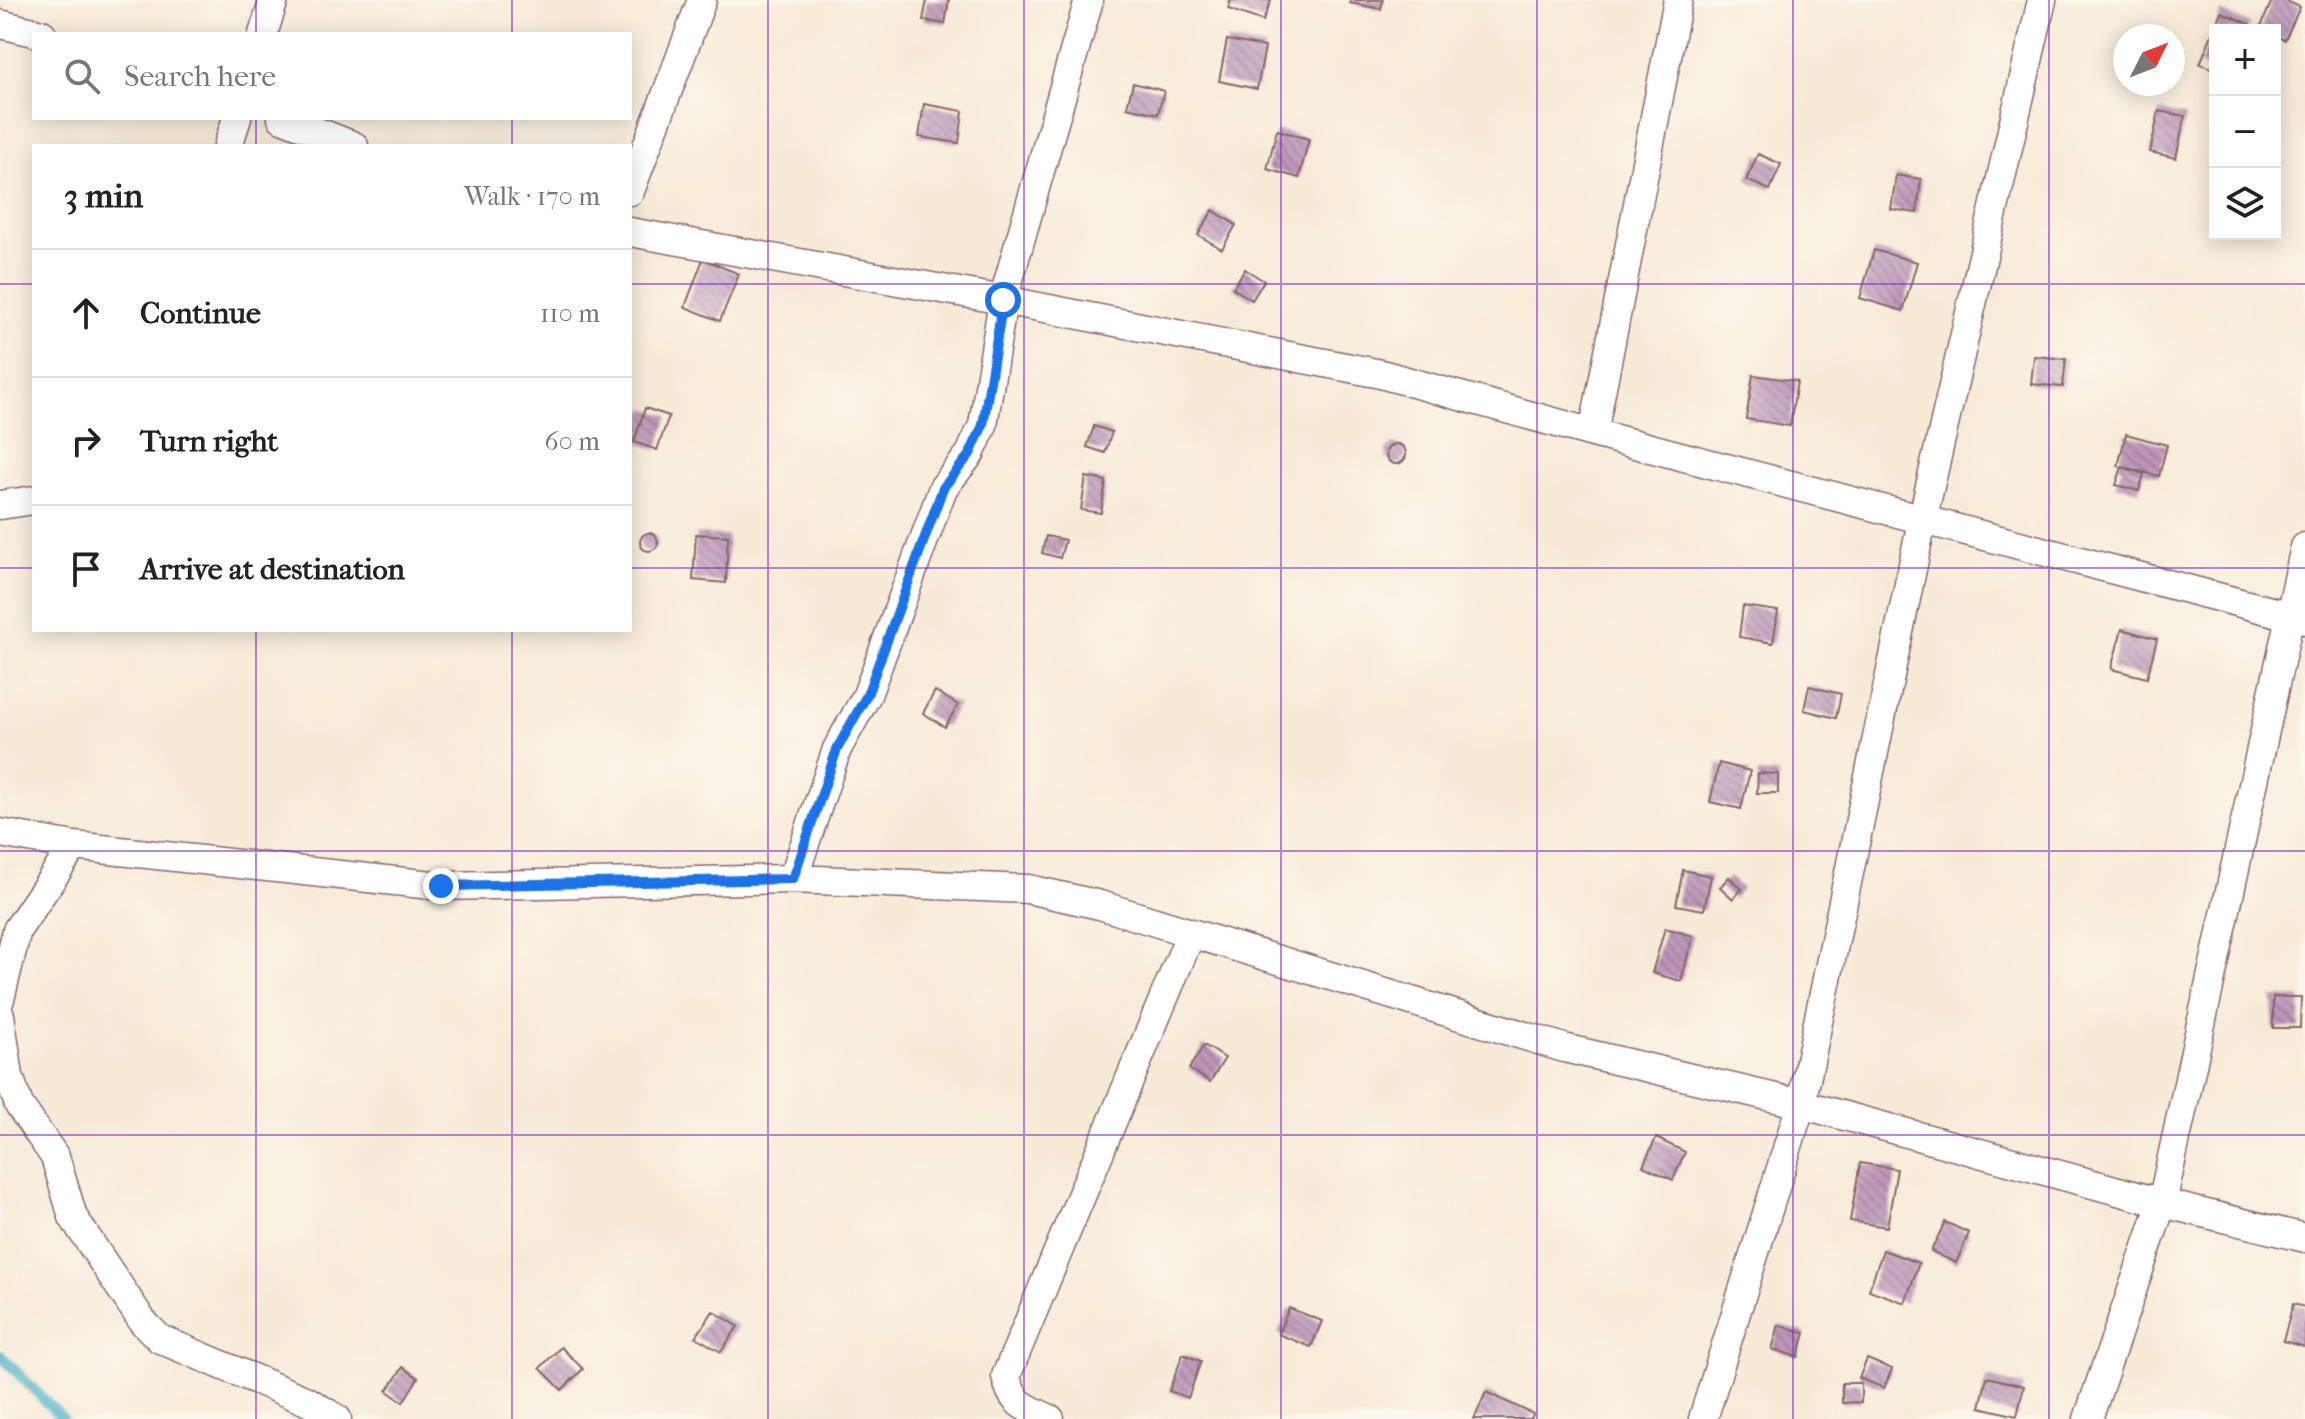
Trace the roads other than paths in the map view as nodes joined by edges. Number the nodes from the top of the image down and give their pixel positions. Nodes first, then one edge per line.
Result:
1 (274, 0) edge
2 (702, 0) edge
3 (1089, 0) edge
4 (1678, 0) edge
5 (2042, 0) edge
6 (0, 24) edge
7 (34, 32) edge
8 (264, 32) edge
9 (236, 120) edge
10 (287, 120) edge
11 (229, 144) edge
12 (349, 144) edge
13 (632, 186) edge
14 (632, 232) edge
15 (1003, 300) junction
16 (1593, 433) junction
17 (32, 500) edge
18 (0, 505) edge
19 (1922, 521) junction
20 (2305, 547) edge
21 (2297, 618) edge
22 (0, 833) edge
23 (74, 846) junction
24 (793, 879) junction
25 (1191, 933) junction
26 (0, 999) edge
27 (0, 1015) edge
28 (1801, 1104) junction
29 (2162, 1203) junction
30 (2305, 1238) edge
31 (337, 1419) edge
32 (1050, 1419) edge
33 (1703, 1419) edge
34 (2088, 1419) edge

1 - 8 street
2 - 13 street
3 - 15 street
4 - 16 street
5 - 19 street
6 - 7 street
9 - 11 street
10 - 12 street
14 - 15 street
15 - 16 street
15 - 24 street
16 - 19 street
17 - 18 street
19 - 21 street
19 - 28 street
20 - 21 street
21 - 29 street
22 - 23 street
23 - 24 street
23 - 26 street
24 - 25 street
25 - 28 street
25 - 32 street
27 - 31 street
28 - 29 street
28 - 33 street
29 - 30 street
29 - 34 street

